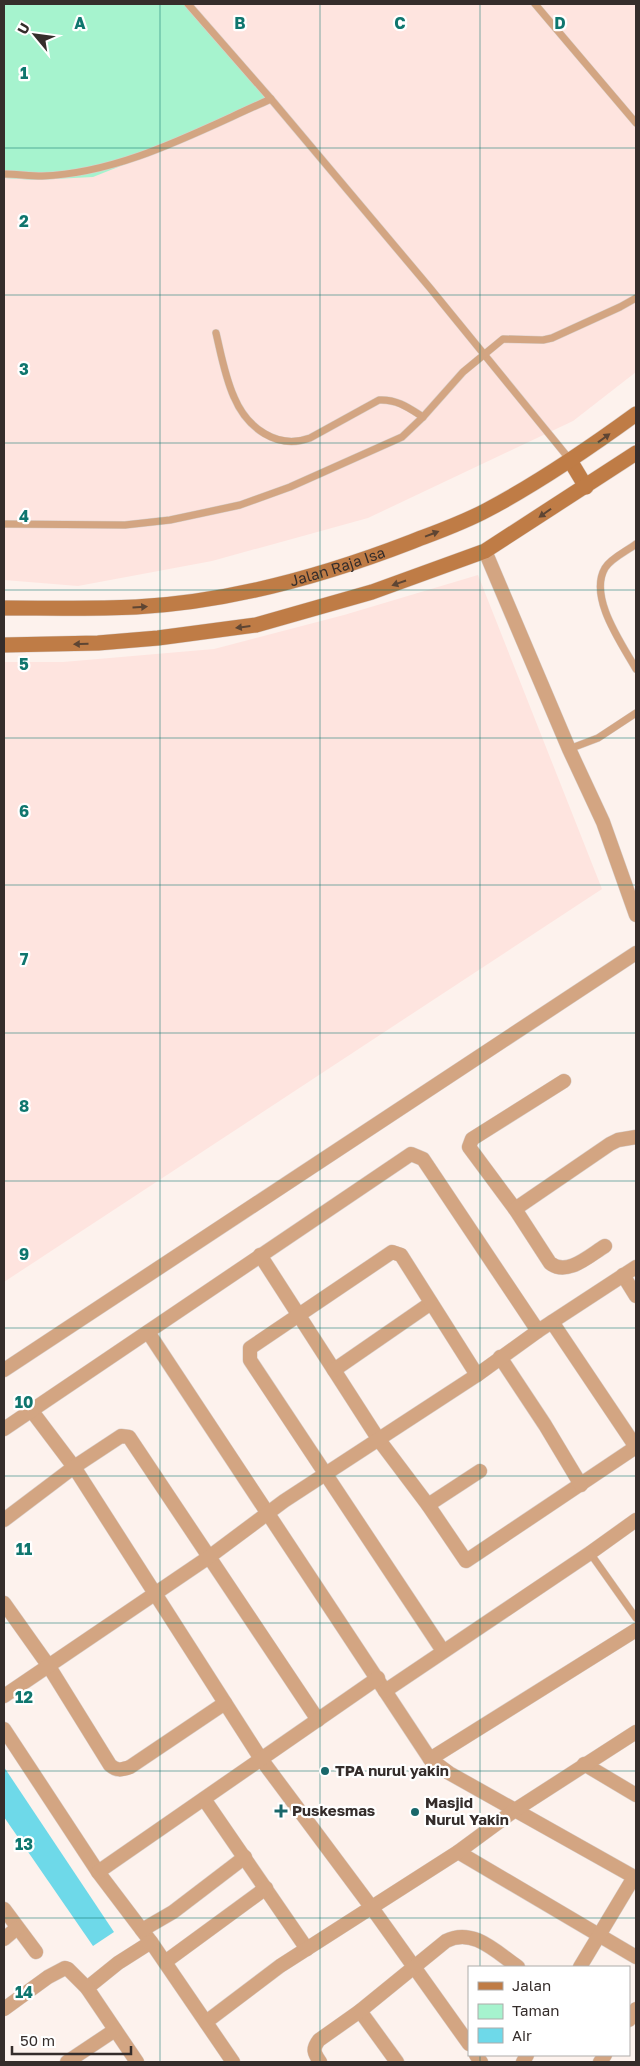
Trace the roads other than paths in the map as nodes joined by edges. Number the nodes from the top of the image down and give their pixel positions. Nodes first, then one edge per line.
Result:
1 (188, 4) edge
2 (535, 4) edge
3 (271, 99) junction
4 (636, 123) edge
5 (4, 174) edge
6 (636, 298) edge
7 (216, 333) dead end
8 (484, 354) junction
9 (636, 414) edge
10 (423, 417) junction
11 (636, 453) edge
12 (571, 462) junction
13 (586, 487) junction
14 (4, 524) edge
15 (636, 544) edge
16 (485, 551) junction
17 (4, 608) edge
18 (4, 645) edge
19 (636, 669) edge
20 (636, 713) edge
21 (569, 749) junction
22 (636, 914) edge
23 (636, 953) edge
24 (564, 1080) dead end
25 (636, 1137) edge
26 (515, 1209) junction
27 (605, 1246) dead end
28 (260, 1255) junction
29 (636, 1267) edge
30 (623, 1276) junction
31 (636, 1296) edge
32 (431, 1303) junction
33 (298, 1314) junction
34 (552, 1322) junction
35 (538, 1330) junction
36 (148, 1332) junction
37 (500, 1358) junction
38 (4, 1370) edge
39 (334, 1370) junction
40 (478, 1374) junction
41 (31, 1410) junction
42 (4, 1429) edge
43 (379, 1440) junction
44 (636, 1447) edge
45 (74, 1467) junction
46 (480, 1471) dead end
47 (326, 1473) junction
48 (581, 1485) junction
49 (428, 1506) junction
50 (267, 1513) junction
51 (4, 1520) edge
52 (636, 1520) edge
53 (590, 1553) junction
54 (209, 1557) junction
55 (156, 1592) junction
56 (4, 1603) edge
57 (636, 1618) edge
58 (636, 1630) edge
59 (443, 1651) junction
60 (48, 1665) junction
61 (378, 1678) junction
62 (385, 1691) junction
63 (4, 1696) edge
64 (225, 1703) junction
65 (318, 1720) junction
66 (4, 1729) edge
67 (636, 1732) edge
68 (261, 1759) junction
69 (430, 1759) junction
70 (584, 1764) junction
71 (636, 1795) edge
72 (204, 1799) junction
73 (515, 1810) junction
74 (458, 1852) junction
75 (245, 1857) junction
76 (98, 1872) junction
77 (635, 1877) edge
78 (266, 1888) junction
79 (372, 1908) junction
80 (4, 1909) edge
81 (18, 1928) junction
82 (142, 1930) junction
83 (599, 1936) junction
84 (4, 1939) edge
85 (151, 1942) junction
86 (307, 1949) junction
87 (36, 1952) dead end
88 (636, 1957) edge
89 (165, 1962) junction
90 (514, 1966) edge
91 (581, 1966) edge
92 (413, 1968) junction
93 (87, 1988) junction
94 (4, 2009) edge
95 (360, 2011) junction
96 (206, 2022) junction
97 (115, 2030) junction
98 (467, 2037) edge
99 (67, 2062) edge
100 (137, 2062) edge
101 (233, 2062) edge
102 (320, 2062) edge
103 (397, 2062) edge

1 - 3 lane
2 - 4 lane
3 - 5 lane
3 - 8 lane
6 - 8 lane
7 - 10 lane
8 - 10 lane
8 - 12 lane
12 -> 9 main road, Jalan Raja Isa
10 - 14 lane
11 - 13 main road
12 - 13 main road
17 -> 12 main road, Jalan Raja Isa
13 -> 16 main road
15 - 19 lane
16 -> 18 main road
16 - 21 street
20 - 21 lane
21 - 22 street
23 - 38 street
24 - 26 street
25 - 26 street
26 - 27 street
28 - 33 street
28 - 35 street
28 - 36 street
29 - 30 street
30 - 31 street
30 - 34 street
32 - 33 street
32 - 39 street
32 - 40 street
33 - 39 street
33 - 47 street
34 - 35 street
34 - 44 street
35 - 37 street
36 - 41 street
36 - 50 street
37 - 40 street
37 - 48 street
39 - 43 street
40 - 43 street
41 - 42 street
41 - 45 street
43 - 47 street
43 - 49 street
44 - 48 street
45 - 51 street
45 - 54 street
45 - 55 street
46 - 49 street
47 - 50 street
47 - 59 street
48 - 49 street
50 - 54 street
50 - 61 street
52 - 53 street
53 - 57 lane
53 - 59 street
54 - 55 street
54 - 65 street
55 - 60 street
55 - 64 street
56 - 60 street
58 - 69 street
59 - 62 street
60 - 63 street
60 - 64 street
61 - 62 street
61 - 65 street
62 - 69 street
64 - 68 street
65 - 68 street
66 - 76 street
67 - 70 street
68 - 72 street
68 - 79 street
69 - 73 street
70 - 71 street
70 - 73 street
72 - 75 street
72 - 76 street
73 - 74 street
73 - 77 street
74 - 79 street
74 - 83 street
75 - 78 street
75 - 82 street
76 - 82 street
77 - 83 street
78 - 86 street
78 - 89 street
79 - 86 street
79 - 92 street
80 - 81 street
81 - 84 street
81 - 87 street
82 - 85 street
83 - 88 street
83 - 91 street
85 - 89 street
85 - 93 street
86 - 96 street
89 - 96 street
90 - 92 street
92 - 95 street
92 - 98 street
93 - 94 street
93 - 97 street
95 - 102 street
95 - 103 street
96 - 101 street
97 - 99 street
97 - 100 street

